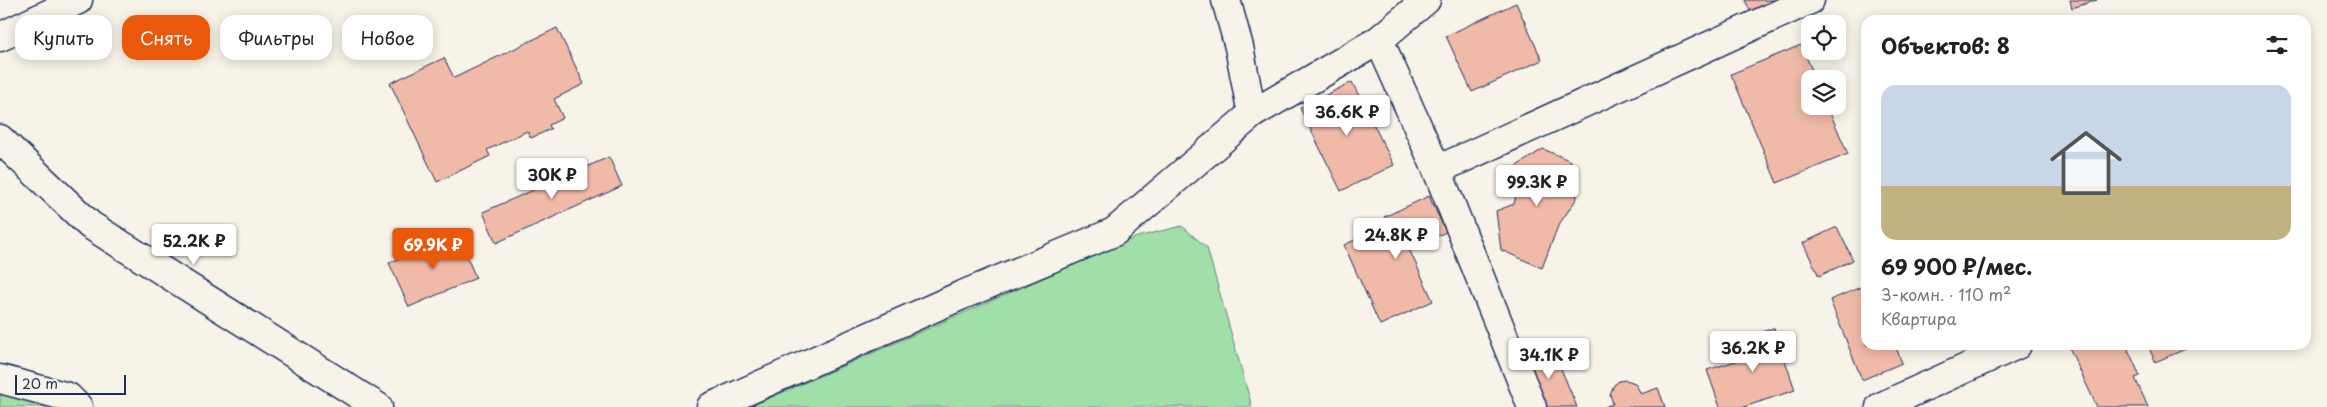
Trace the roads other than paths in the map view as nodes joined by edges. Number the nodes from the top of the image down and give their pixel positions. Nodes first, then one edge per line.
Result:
1 (78, 0) edge
2 (1226, 0) edge
3 (1426, 0) edge
4 (1810, 0) edge
5 (0, 37) edge
6 (1379, 40) junction
7 (1252, 114) junction
8 (0, 139) edge
9 (1437, 170) junction
10 (2006, 350) edge
11 (0, 379) edge
12 (78, 407) edge
13 (378, 407) edge
14 (711, 407) edge
15 (1532, 407) edge
16 (1880, 407) edge

1 - 5 street
2 - 7 street
3 - 6 street
4 - 9 street
6 - 7 street
6 - 9 street
7 - 14 street
8 - 13 street
9 - 15 street
10 - 16 street
11 - 12 street

